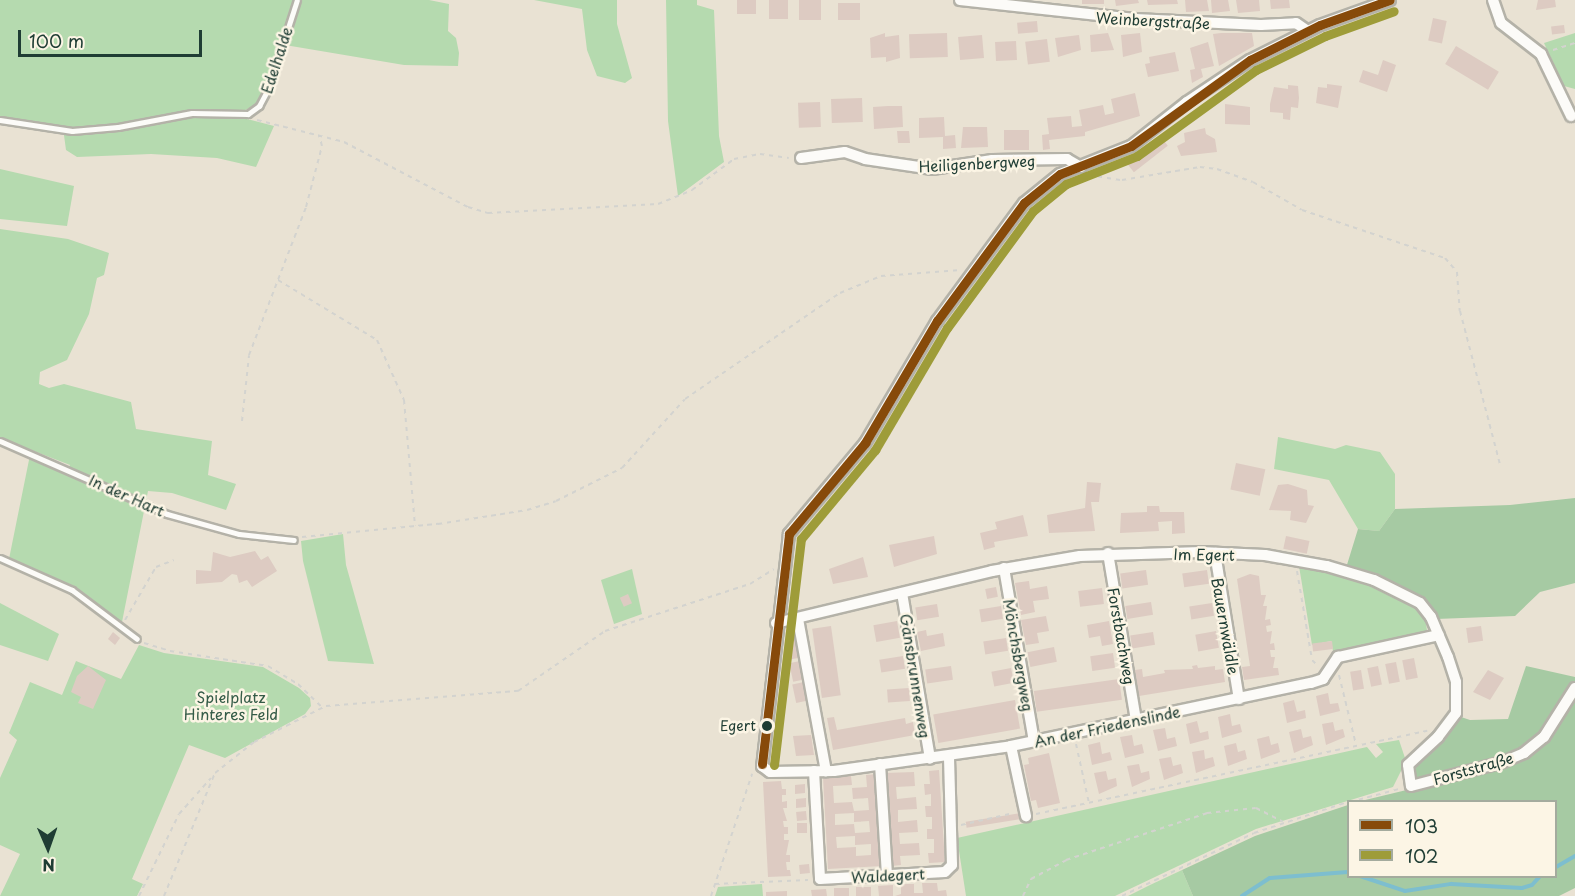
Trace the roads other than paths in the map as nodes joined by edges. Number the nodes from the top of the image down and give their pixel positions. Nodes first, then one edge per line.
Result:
1 (297, 0) edge
2 (960, 0) edge
3 (1390, 0) edge
4 (1493, 0) edge
5 (1308, 30) junction
6 (1571, 116) dead end
7 (0, 120) edge
8 (801, 158) road end
9 (1081, 167) junction
10 (0, 441) edge
11 (294, 540) road end
12 (1108, 553) junction
13 (1215, 553) junction
14 (0, 558) edge
15 (1004, 568) junction
16 (902, 593) junction
17 (798, 620) junction
18 (776, 623) junction
19 (1439, 635) junction
20 (137, 639) road end
21 (1575, 688) edge
22 (1239, 699) junction
23 (1136, 720) junction
24 (1034, 741) junction
25 (1011, 746) junction
26 (949, 756) junction
27 (930, 759) junction
28 (880, 764) junction
29 (814, 771) junction
30 (826, 771) junction
31 (1411, 786) joint
32 (1026, 813) road end
33 (887, 875) junction

1 - 7 lane, Edelhalde
2 - 5 street, Weinbergstraße
3 - 5 street
4 - 6 street
5 - 9 street
8 - 9 street, Heiligenbergweg
9 - 18 street
10 - 11 lane, In der Hart
12 - 13 street, Im Egert
12 - 15 street, Im Egert
12 - 23 street, Forstbachweg
13 - 19 street, Im Egert
13 - 22 street, Bauernwäldle
14 - 20 lane
15 - 16 street, Im Egert
15 - 24 street, Mönchsbergweg
16 - 17 street, Im Egert
16 - 27 street, Gänsbrunnenweg
17 - 18 street, Im Egert
17 - 30 street
18 - 29 street, An der Friedenslinde
19 - 22 street, An der Friedenslinde
19 - 31 street, Im Egert
21 - 31 street, Forststraße
22 - 23 street, An der Friedenslinde
23 - 24 street, An der Friedenslinde
24 - 25 street, An der Friedenslinde
25 - 26 street, An der Friedenslinde
25 - 32 street
26 - 27 street, An der Friedenslinde
26 - 33 street, Waldegert
27 - 28 street, An der Friedenslinde
28 - 30 street, An der Friedenslinde
28 - 33 street
29 - 30 street, An der Friedenslinde
29 - 33 street, Waldegert

